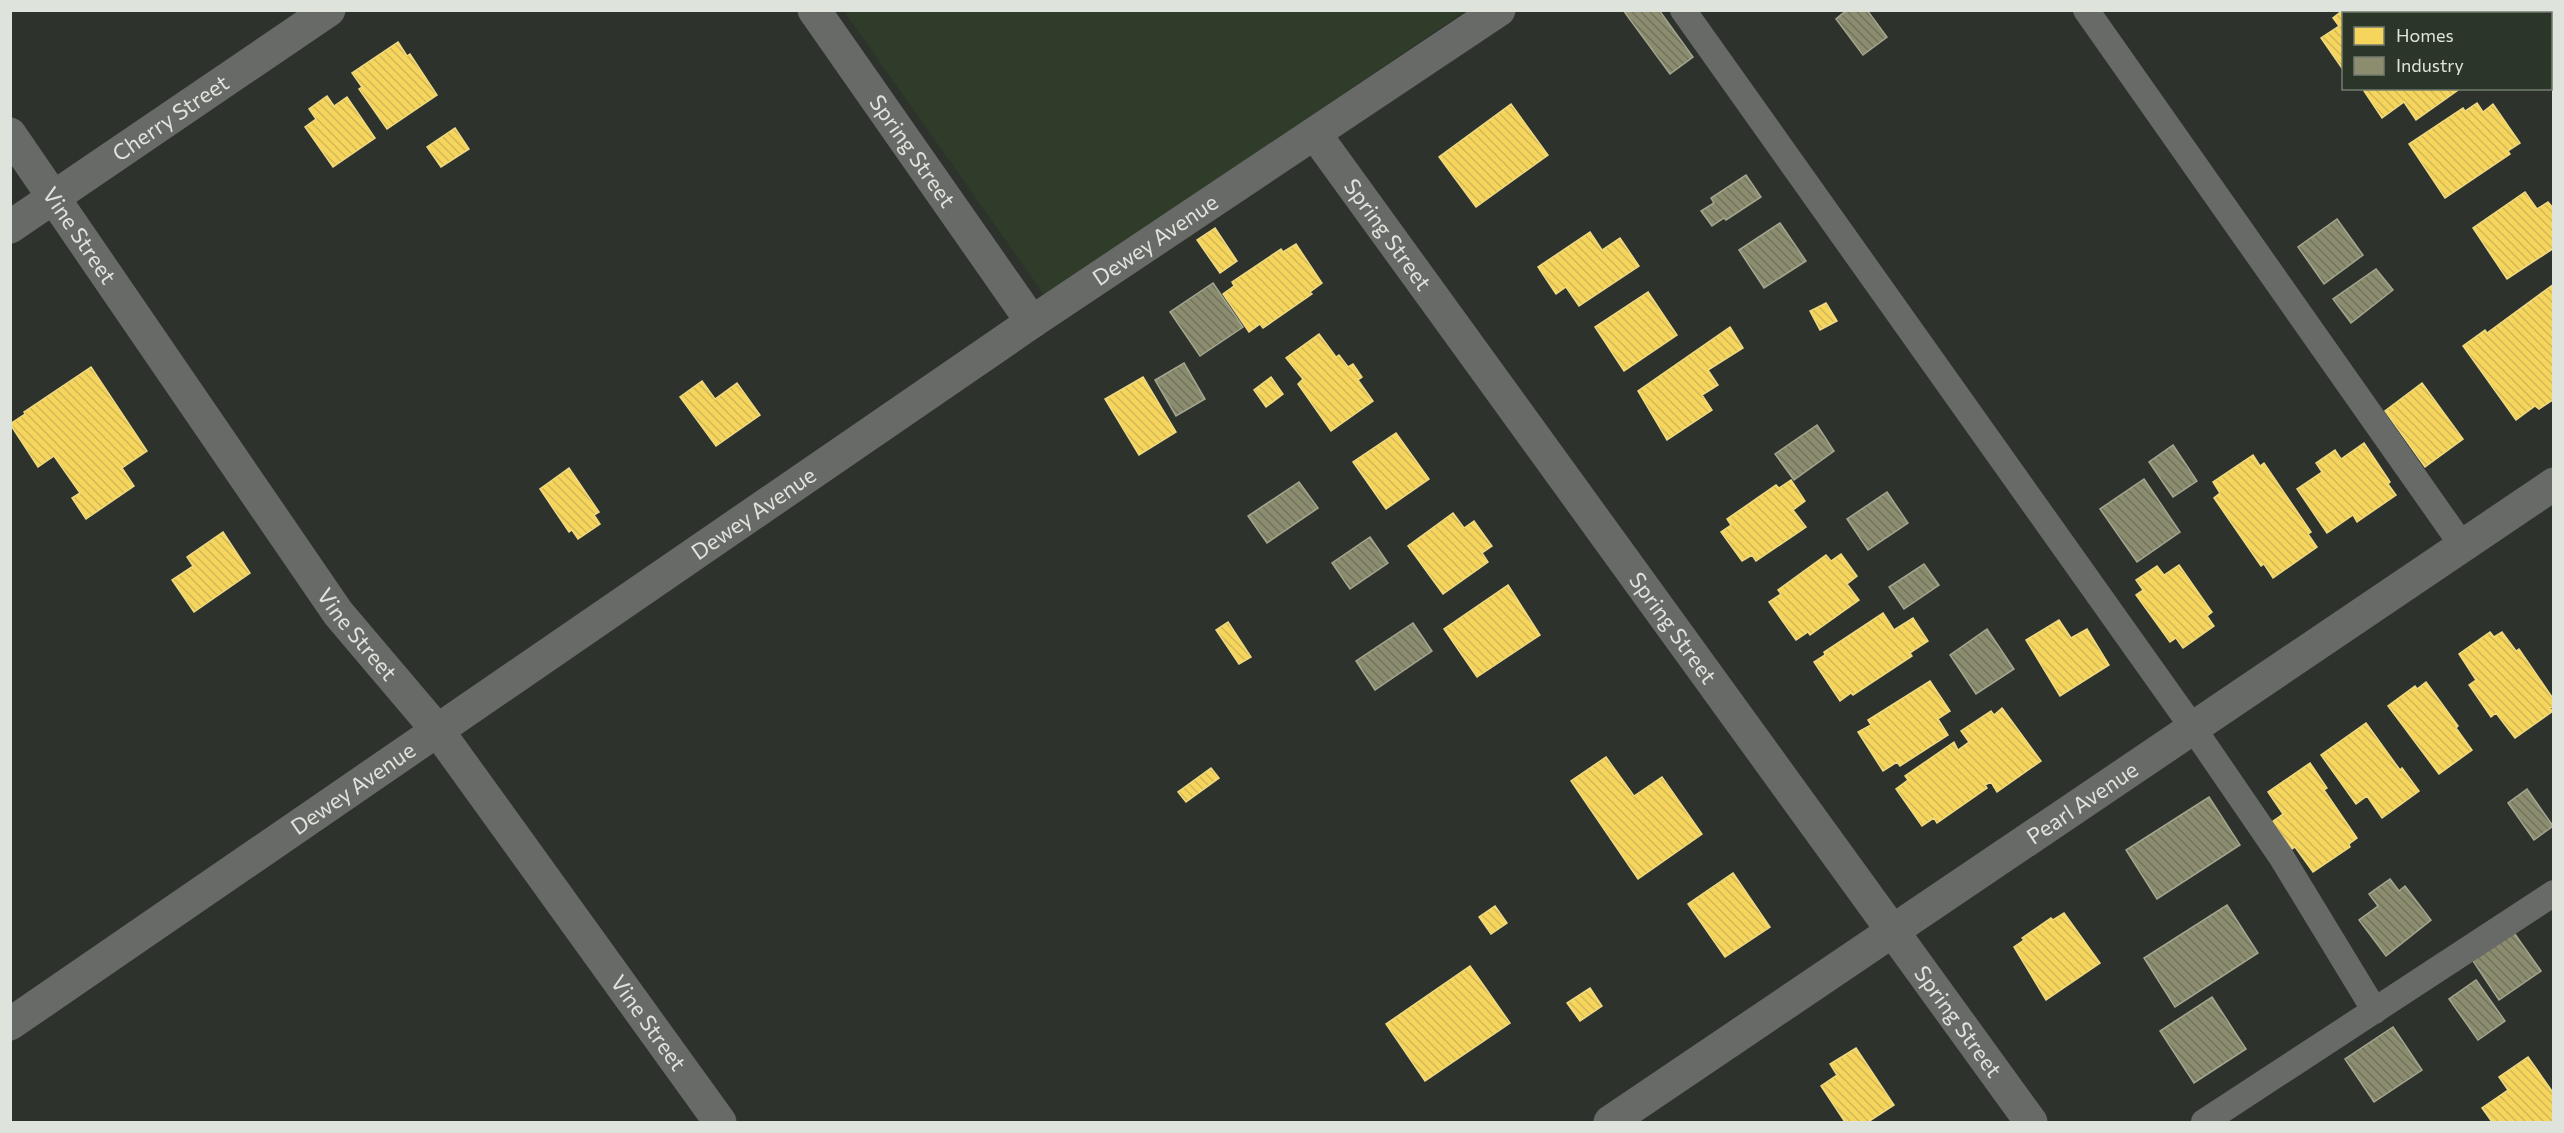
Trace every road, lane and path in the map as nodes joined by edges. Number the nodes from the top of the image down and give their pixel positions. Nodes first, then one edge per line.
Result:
1 (329, 10) edge
2 (814, 10) edge
3 (1500, 10) edge
4 (1683, 10) edge
5 (2086, 10) edge
6 (10, 134) edge
7 (1315, 134) junction
8 (54, 197) junction
9 (10, 227) edge
10 (1032, 322) junction
11 (2553, 484) edge
12 (2462, 545) junction
13 (2193, 729) junction
14 (438, 731) junction
15 (2553, 892) edge
16 (1894, 932) junction
17 (2375, 1011) junction
18 (10, 1024) edge
19 (720, 1122) edge
20 (1610, 1122) edge
21 (2031, 1122) edge
22 (2204, 1122) edge

1 - 8 street, Cherry Street
2 - 10 street, Spring Street
3 - 7 street, Dewey Avenue
4 - 13 lane
5 - 12 lane
6 - 8 street, Vine Street
7 - 10 street, Dewey Avenue
7 - 16 street, Spring Street
8 - 9 street, Cherry Street
8 - 14 street, Vine Street
10 - 14 street, Dewey Avenue
11 - 12 street, Pearl Avenue
12 - 13 street, Pearl Avenue
13 - 16 street, Pearl Avenue
13 - 17 lane
14 - 18 street, Dewey Avenue
14 - 19 street, Vine Street
15 - 17 lane
16 - 20 street, Pearl Avenue
16 - 21 street, Spring Street
17 - 22 lane

